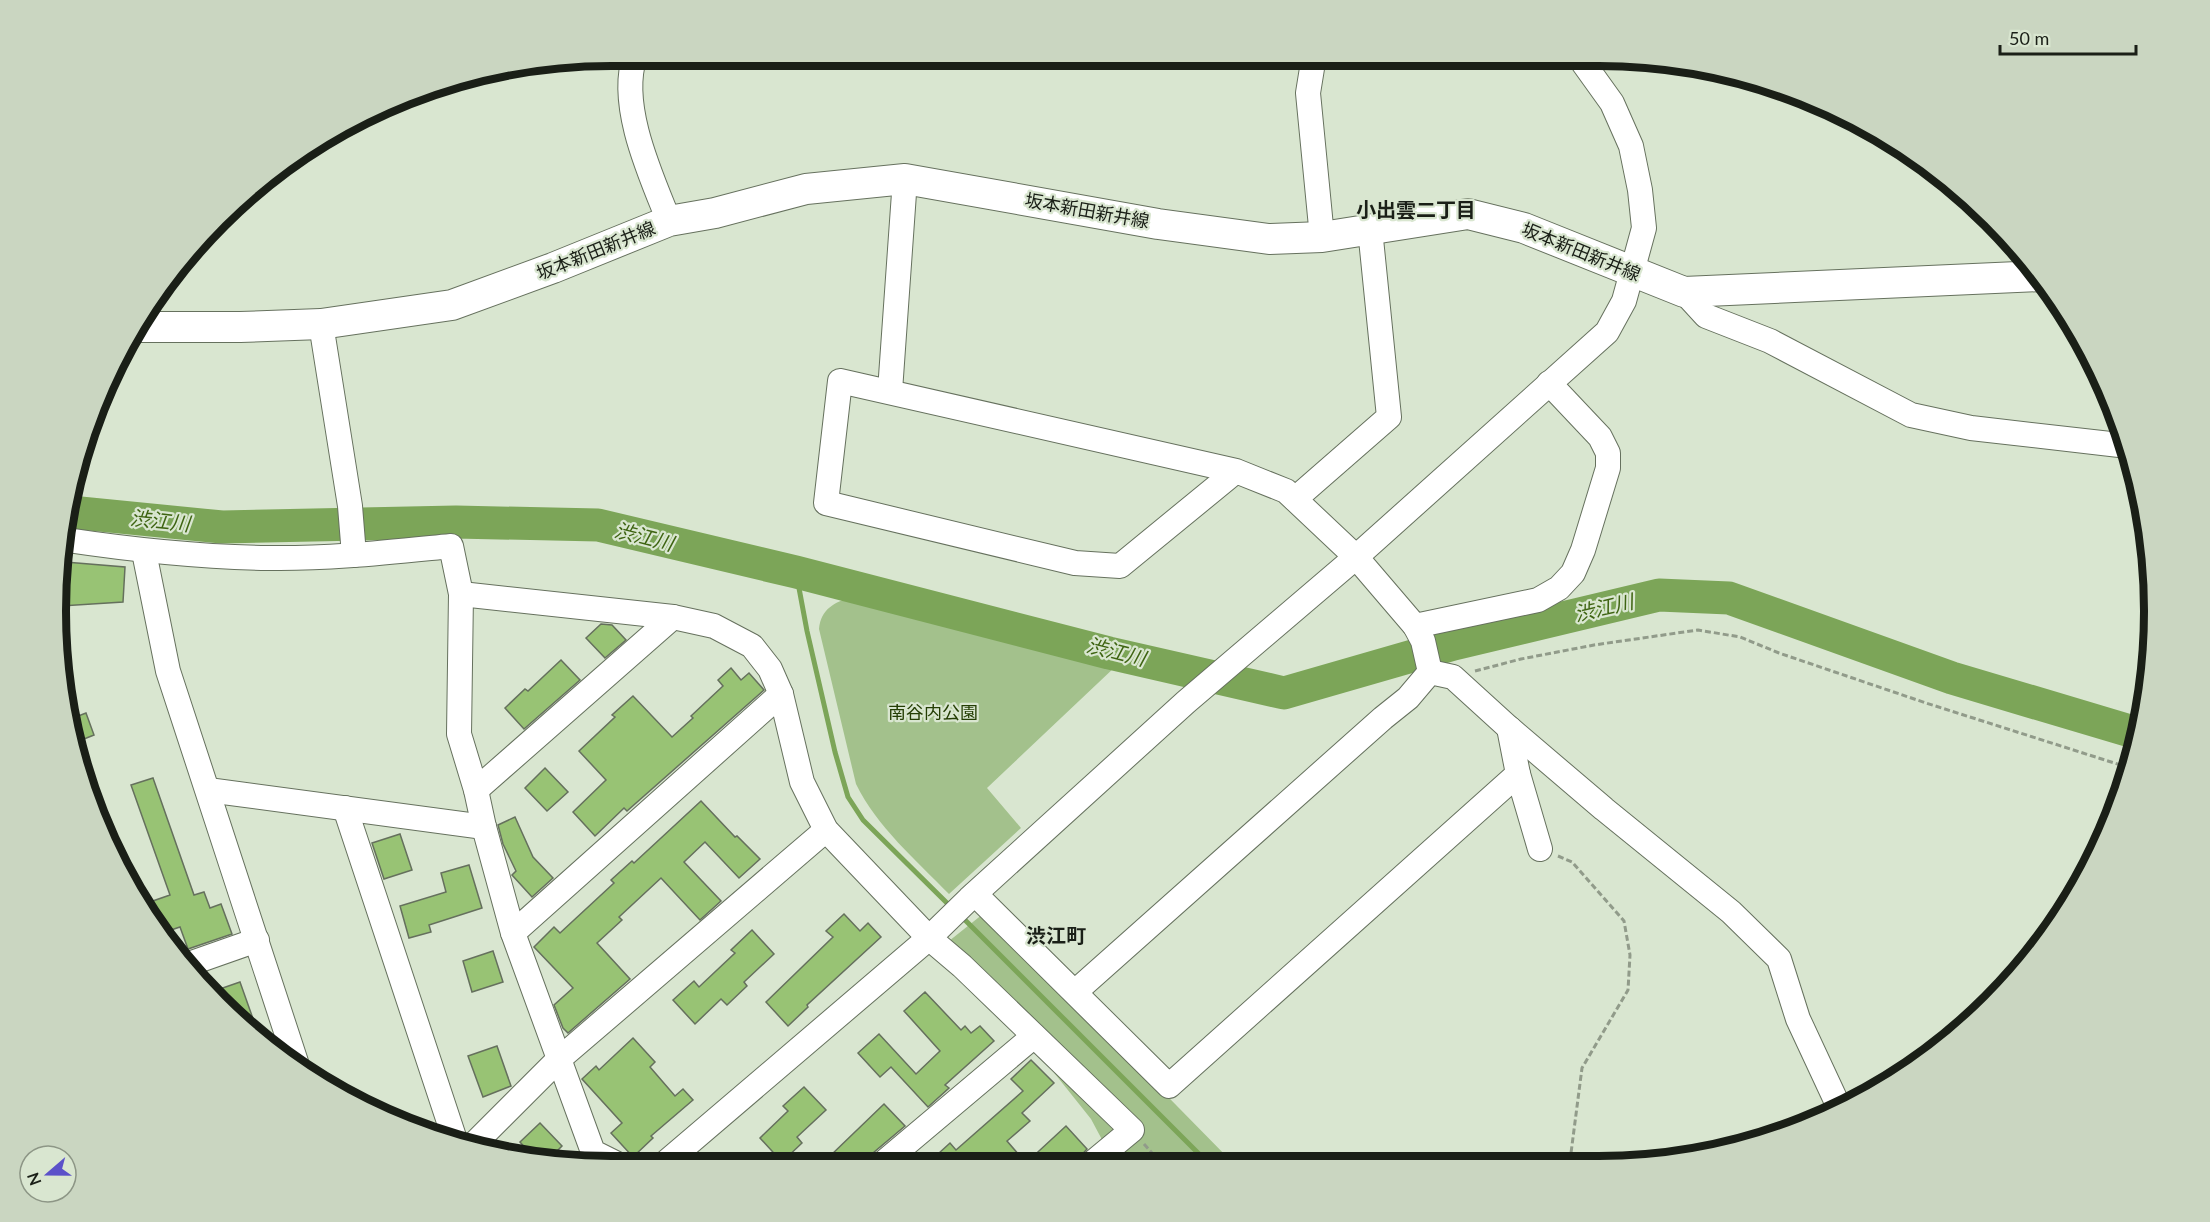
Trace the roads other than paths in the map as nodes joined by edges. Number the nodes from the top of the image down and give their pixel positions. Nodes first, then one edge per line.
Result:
1 (634, 66) edge
2 (1312, 66) edge
3 (1585, 66) edge
4 (905, 179) junction
5 (669, 221) junction
6 (1370, 230) junction
7 (1322, 237) junction
8 (1634, 273) junction
9 (2029, 277) edge
10 (1684, 292) junction
11 (321, 324) junction
12 (146, 327) edge
13 (1549, 383) junction
14 (890, 391) junction
15 (2118, 445) edge
16 (1236, 471) junction
17 (1294, 499) junction
18 (71, 541) edge
19 (354, 550) junction
20 (144, 552) junction
21 (1356, 557) junction
22 (461, 594) junction
23 (673, 617) junction
24 (1419, 633) junction
25 (1442, 674) junction
26 (782, 694) junction
27 (1509, 728) junction
28 (1518, 774) junction
29 (208, 790) junction
30 (476, 790) junction
31 (345, 808) junction
32 (484, 827) junction
33 (826, 830) junction
34 (1540, 849) road end
35 (972, 897) junction
36 (513, 933) junction
37 (935, 933) junction
38 (257, 940) junction
39 (194, 962) edge
40 (1075, 992) junction
41 (1034, 1036) junction
42 (293, 1053) edge
43 (558, 1060) junction
44 (1837, 1102) edge
45 (452, 1132) edge
46 (479, 1139) edge
47 (600, 1156) edge
48 (674, 1156) edge
49 (892, 1156) edge
50 (1101, 1156) edge

1 - 5 street
2 - 7 street
3 - 8 street
4 - 5 main road, 坂本新田新井線
4 - 7 main road, 坂本新田新井線
4 - 14 street
5 - 11 main road, 坂本新田新井線
6 - 7 main road, 坂本新田新井線
6 - 8 main road, 坂本新田新井線
6 - 17 street
8 - 10 main road, 坂本新田新井線
8 - 13 street
9 - 10 main road, 坂本新田新井線
10 - 15 street
11 - 12 main road, 坂本新田新井線
11 - 19 street
13 - 21 street
13 - 24 street
14 - 16 street
14 - 16 street
16 - 17 street
17 - 21 street
18 - 20 street
19 - 20 street
19 - 22 street
20 - 29 street
21 - 24 street
21 - 35 street
22 - 23 street
22 - 30 street
23 - 26 street
23 - 30 street
24 - 25 street
25 - 27 street
25 - 40 street
26 - 33 street
26 - 36 street
27 - 28 street
27 - 44 street
28 - 34 street
28 - 40 street
29 - 31 street
29 - 38 street
30 - 32 street
31 - 32 street
31 - 45 street
32 - 36 street
33 - 37 street
33 - 43 street
35 - 37 street
35 - 40 street
36 - 43 street
37 - 41 street
37 - 48 street
38 - 39 street
38 - 42 street
41 - 49 street
41 - 50 street
43 - 46 street
43 - 47 street

